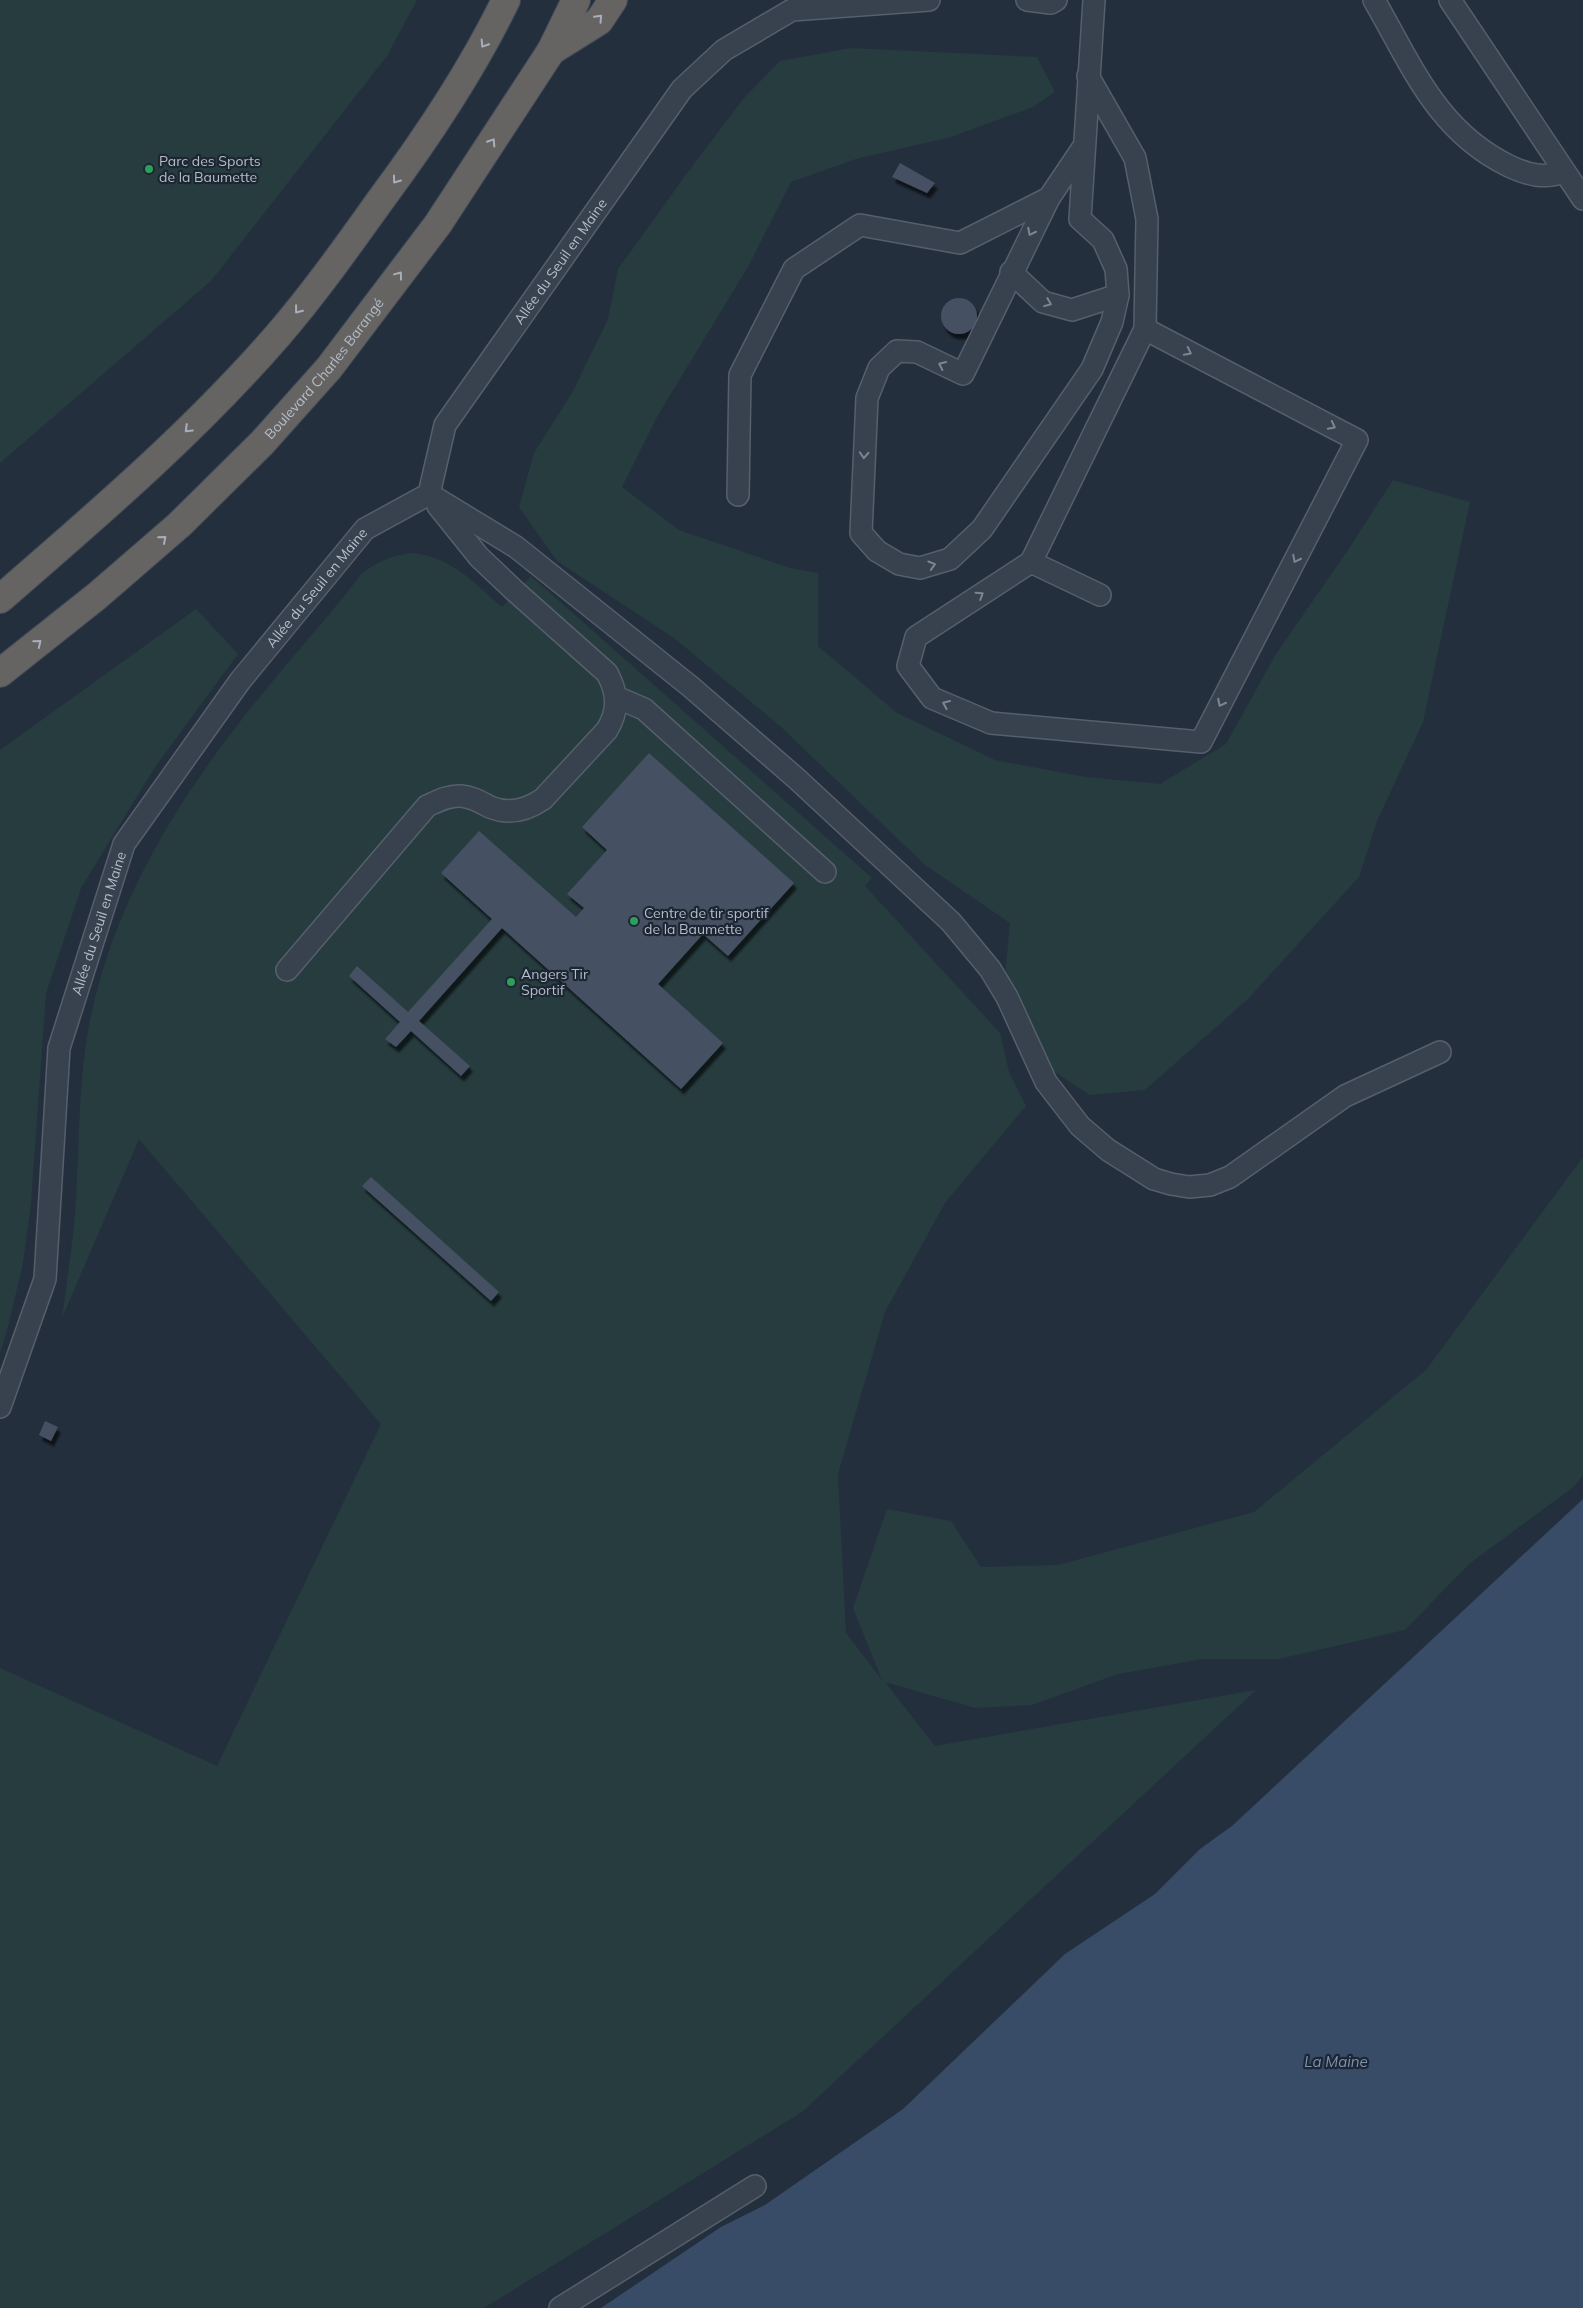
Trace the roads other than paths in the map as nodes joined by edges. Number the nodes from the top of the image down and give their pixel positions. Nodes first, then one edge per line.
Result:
1 (506, 0) edge
2 (576, 0) edge
3 (613, 0) edge
4 (929, 0) edge
5 (1028, 0) edge
6 (1056, 0) edge
7 (1094, 0) edge
8 (1374, 0) edge
9 (1450, 0) edge
10 (551, 51) junction
11 (1088, 76) junction
12 (1084, 146) junction
13 (1564, 172) junction
14 (1049, 198) junction
15 (1583, 199) edge
16 (1011, 272) junction
17 (1118, 294) junction
18 (1144, 329) junction
19 (429, 494) junction
20 (738, 495) dead end
21 (1030, 562) junction
22 (1100, 595) dead end
23 (0, 599) edge
24 (0, 673) edge
25 (616, 697) junction
26 (825, 872) dead end
27 (287, 970) dead end
28 (1440, 1052) dead end
29 (0, 1407) edge
30 (755, 2186) dead end
31 (560, 2308) edge

1 -> 23 highway
2 - 10 highway, Boulevard Charles Barangé
10 -> 3 highway
4 - 19 lane, Allée du Seuil en Maine
5 - 6 lane
7 - 11 lane
8 - 13 lane
9 - 13 lane
24 -> 10 highway, Boulevard Charles Barangé
11 - 12 lane
11 - 18 lane
12 - 14 lane
12 - 17 lane
13 - 15 lane
14 -> 16 lane
14 - 20 lane
16 -> 17 lane
16 -> 17 lane
18 - 21 lane
18 -> 21 lane
19 - 25 lane
19 - 28 lane
19 - 29 lane, Allée du Seuil en Maine
21 - 22 lane
25 - 26 lane
25 - 27 lane
30 - 31 lane

